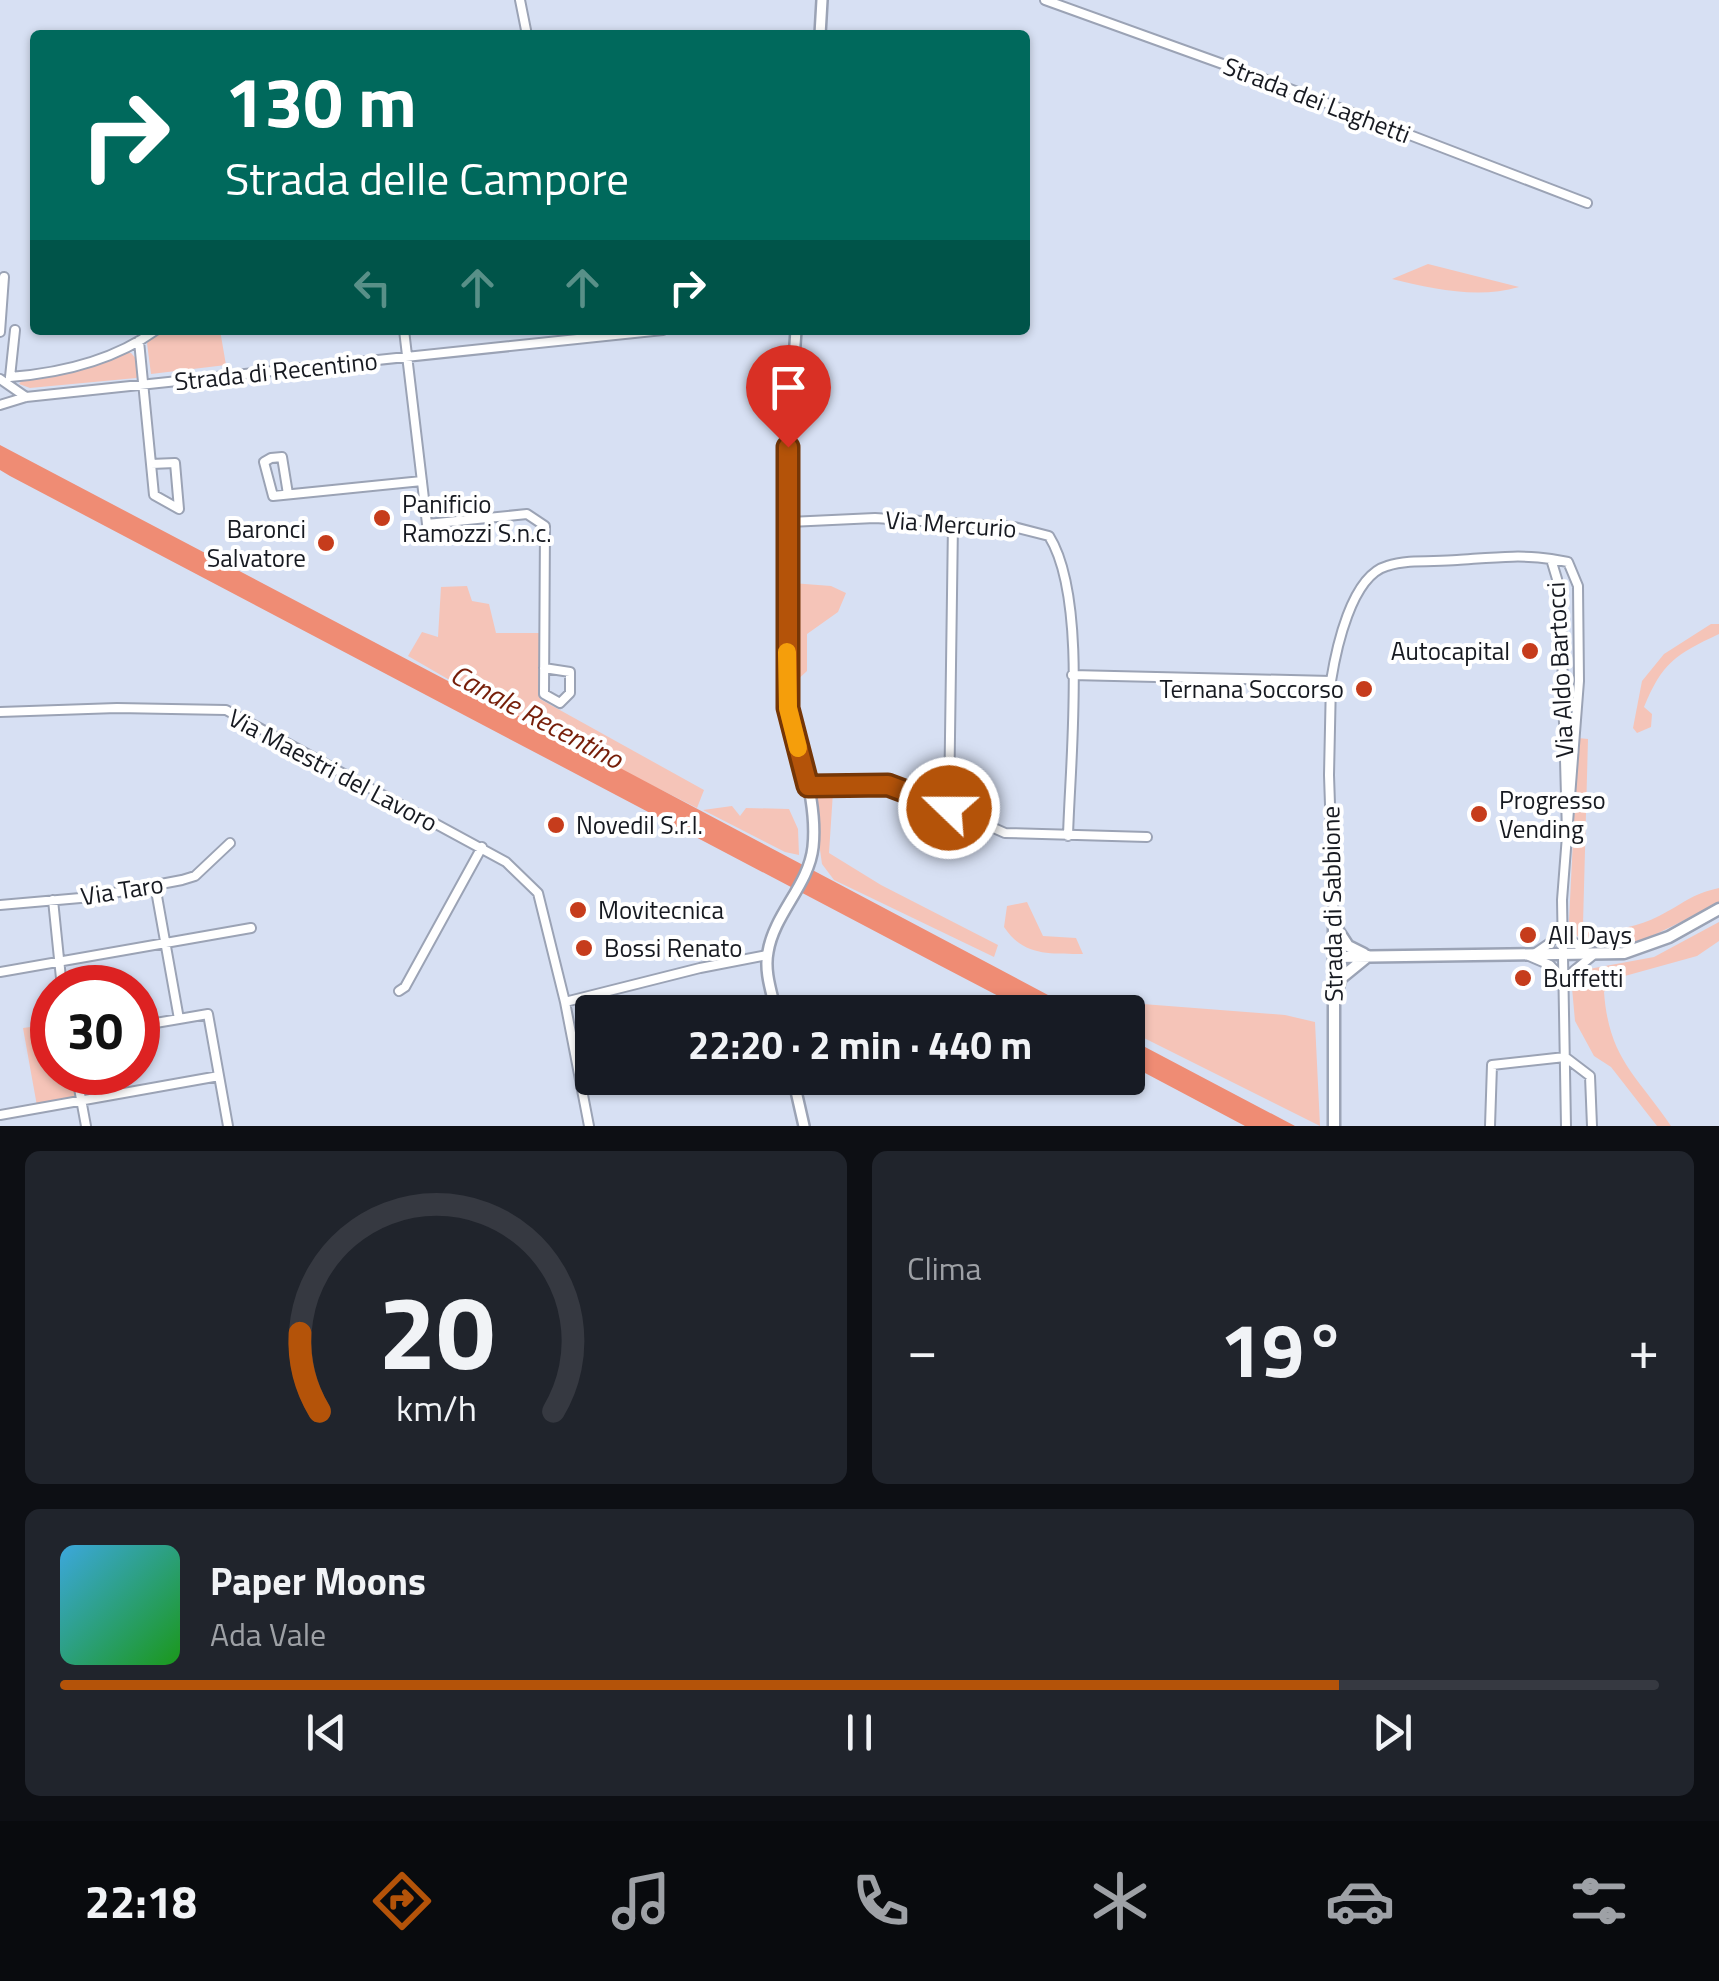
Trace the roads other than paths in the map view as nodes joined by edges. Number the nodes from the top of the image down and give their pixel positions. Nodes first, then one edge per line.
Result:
1 (520, 0) edge
2 (822, 0) edge
3 (1045, 0) edge
4 (526, 30) edge
5 (820, 30) edge
6 (1587, 203) dead end
7 (4, 277) dead end
8 (14, 330) dead end
9 (0, 332) edge
10 (148, 335) edge
11 (405, 335) edge
12 (617, 335) edge
13 (796, 335) edge
14 (139, 341) junction
15 (408, 358) junction
16 (0, 365) edge
17 (4, 381) edge
18 (145, 384) junction
19 (26, 397) junction
20 (1, 403) edge
21 (152, 464) junction
22 (422, 481) junction
23 (288, 494) junction
24 (789, 522) junction
25 (954, 523) junction
26 (1551, 559) junction
27 (544, 668) junction
28 (1072, 674) junction
29 (1331, 682) junction
30 (0, 712) edge
31 (808, 786) junction
32 (949, 808) junction
33 (1567, 832) junction
34 (1068, 836) junction
35 (1146, 837) dead end
36 (230, 842) dead end
37 (482, 847) junction
38 (155, 885) junction
39 (53, 900) junction
40 (0, 904) edge
41 (1719, 909) edge
42 (1334, 924) junction
43 (1562, 926) junction
44 (251, 928) dead end
45 (166, 943) junction
46 (767, 956) junction
47 (1369, 956) junction
48 (1529, 956) junction
49 (1562, 956) junction
50 (1592, 956) junction
51 (1335, 957) junction
52 (58, 962) junction
53 (58, 965) edge
54 (0, 972) edge
55 (1563, 980) junction
56 (398, 991) dead end
57 (773, 995) edge
58 (1334, 998) junction
59 (566, 1002) junction
60 (179, 1018) junction
61 (160, 1022) edge
62 (1565, 1057) junction
63 (219, 1076) junction
64 (81, 1095) edge
65 (797, 1095) edge
66 (82, 1102) junction
67 (0, 1114) edge
68 (2, 1126) edge
69 (86, 1126) edge
70 (228, 1126) edge
71 (589, 1126) edge
72 (804, 1126) edge
73 (1334, 1126) edge
74 (1490, 1126) edge
75 (1566, 1126) edge
76 (1592, 1126) edge

1 - 4 street
2 - 5 street
3 - 6 street, Strada dei Laghetti
7 - 9 street
8 - 17 street
10 - 14 street
11 - 15 street, Strada di Recentino
12 - 15 street, Strada di Recentino
13 - 24 street
14 - 17 street
14 - 18 street
15 - 18 street, Strada di Recentino
15 - 22 street, Strada di Recentino
16 - 17 street
17 - 19 street
18 - 19 street, Strada di Recentino
18 - 21 street, Strada di Recentino
19 - 20 street, Strada di Recentino
21 - 21 street, Strada di Recentino
22 - 23 street
22 - 27 street, Strada di Recentino
23 - 23 street
24 - 25 street, Via Mercurio
24 - 31 street
25 - 28 street, Via Mercurio
25 - 32 street
26 - 29 street, Strada di Sabbione
26 - 33 street, Via Aldo Bartocci
26 - 33 street, Via Aldo Bartocci
27 - 27 street
28 - 29 street
28 - 34 street, Via Mercurio
29 - 42 street, Strada di Sabbione
30 - 37 street, Via Maestri del Lavoro
31 - 32 street
31 - 46 street
32 - 34 street
33 - 43 street, Via Aldo Bartocci
34 - 35 street
36 - 38 street, Via Taro
37 - 56 street
37 - 59 street, Via Maestri del Lavoro
38 - 39 street, Via Taro
38 - 45 street
39 - 40 street, Via Taro
39 - 52 street
41 - 50 main road
42 - 47 main road
42 - 51 main road, Strada di Sabbione
43 - 48 street
43 - 49 street, Via Aldo Bartocci
43 - 50 street
44 - 45 street
45 - 52 street
45 - 60 street
46 - 57 street
46 - 59 street
47 - 48 main road
47 - 51 main road
47 - 58 main road
48 - 49 main road
48 - 55 street
49 - 50 main road
49 - 55 street, Via Aldo Bartocci
50 - 55 street
51 - 58 main road, Strada di Sabbione
52 - 53 street
52 - 54 street
55 - 62 street, Via Aldo Bartocci
58 - 73 main road, Strada di Sabbione
59 - 71 street, Via Maestri del Lavoro
60 - 61 street
60 - 63 street
62 - 74 street
62 - 75 street, Via Aldo Bartocci
62 - 76 street
63 - 66 street
63 - 70 street
64 - 66 street
65 - 72 street
66 - 67 street
66 - 69 street
67 - 68 street

